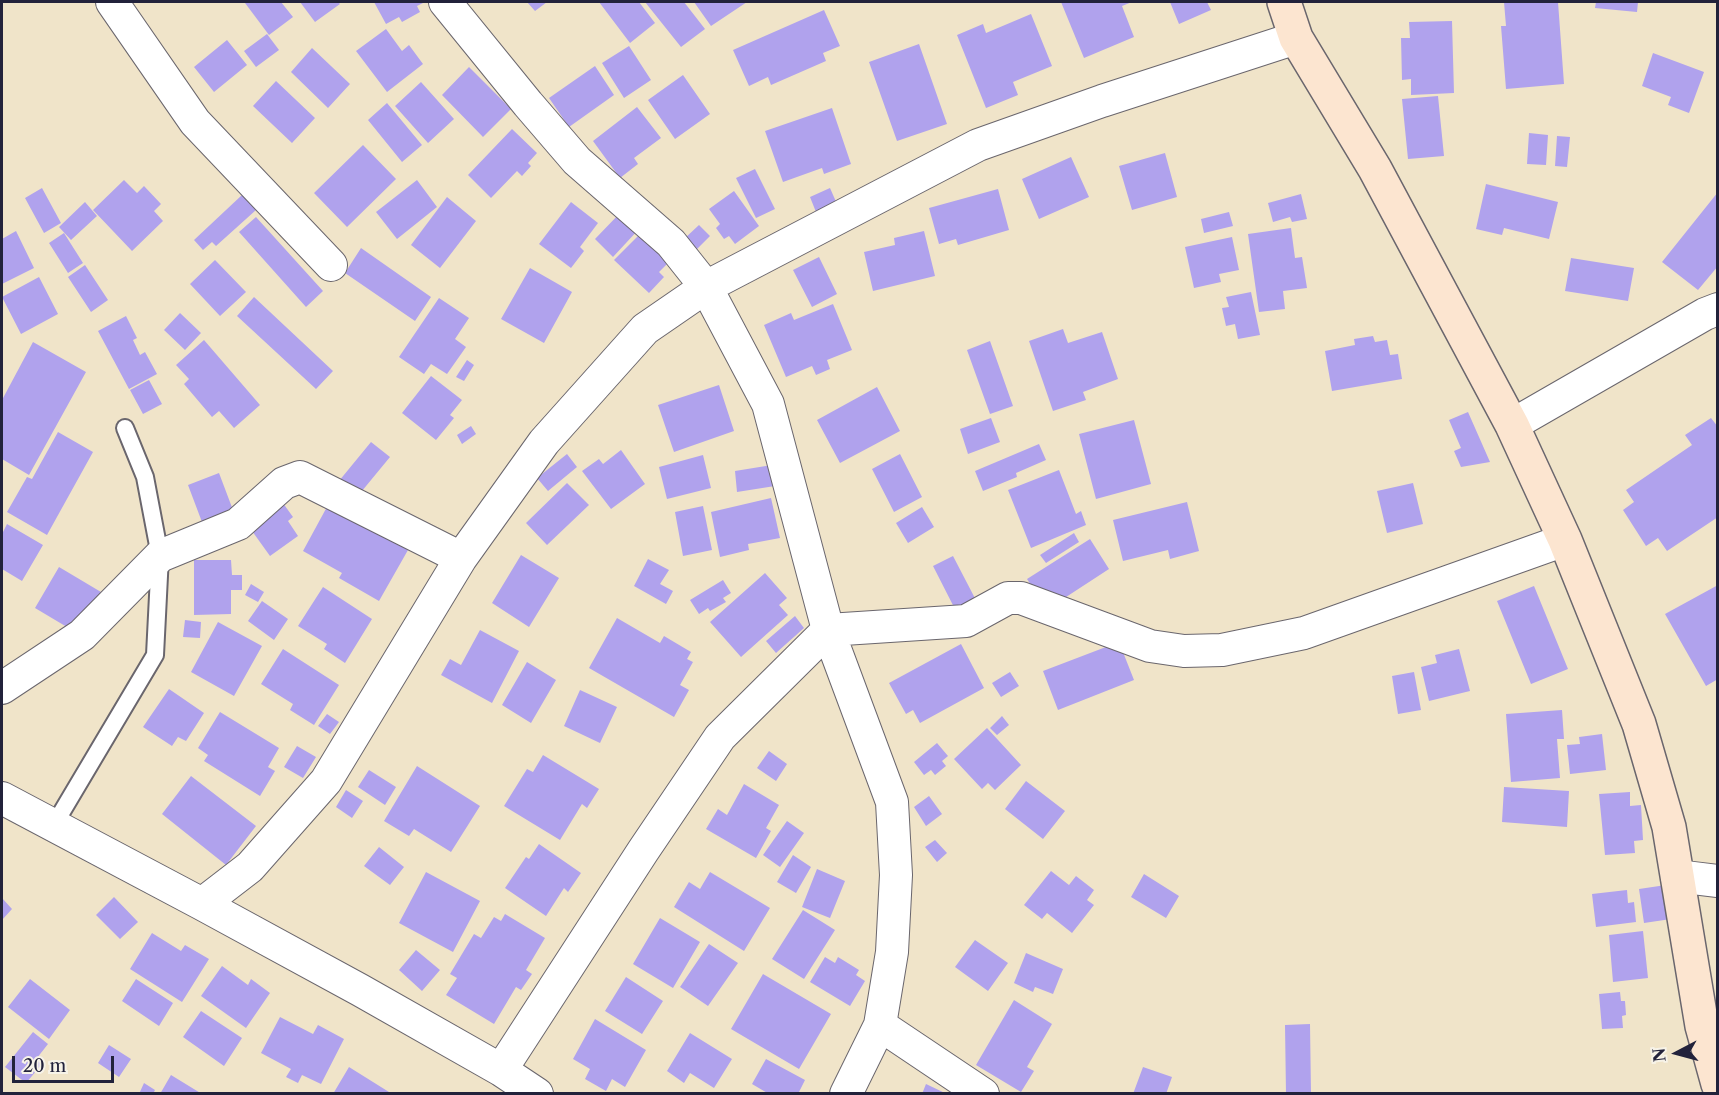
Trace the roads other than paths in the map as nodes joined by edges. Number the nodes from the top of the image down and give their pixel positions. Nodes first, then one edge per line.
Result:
1 (112, 2) edge
2 (445, 2) edge
3 (1284, 2) edge
4 (1296, 38) junction
5 (331, 265) dead end
6 (706, 287) junction
7 (1718, 309) edge
8 (1512, 425) junction
9 (125, 428) dead end
10 (1564, 540) junction
11 (160, 556) junction
12 (461, 558) junction
13 (828, 630) junction
14 (2, 688) edge
15 (2, 798) edge
16 (54, 825) junction
17 (1677, 876) junction
18 (1718, 881) edge
19 (202, 904) junction
20 (880, 1025) junction
21 (501, 1070) junction
22 (1718, 1084) edge
23 (537, 1094) edge
24 (846, 1094) edge
25 (983, 1094) edge

1 - 5 street
2 - 6 street
3 - 4 street
4 - 6 street
4 - 8 street
6 - 12 street
6 - 13 street
7 - 8 street
8 - 10 street
9 - 11 lane
10 - 13 street
10 - 17 street
11 - 12 street
11 - 14 street
11 - 16 lane
12 - 19 street
13 - 20 street
13 - 21 street
15 - 16 street
16 - 19 street
17 - 18 street
17 - 22 street
19 - 21 street
20 - 24 street
20 - 25 street
21 - 23 street

